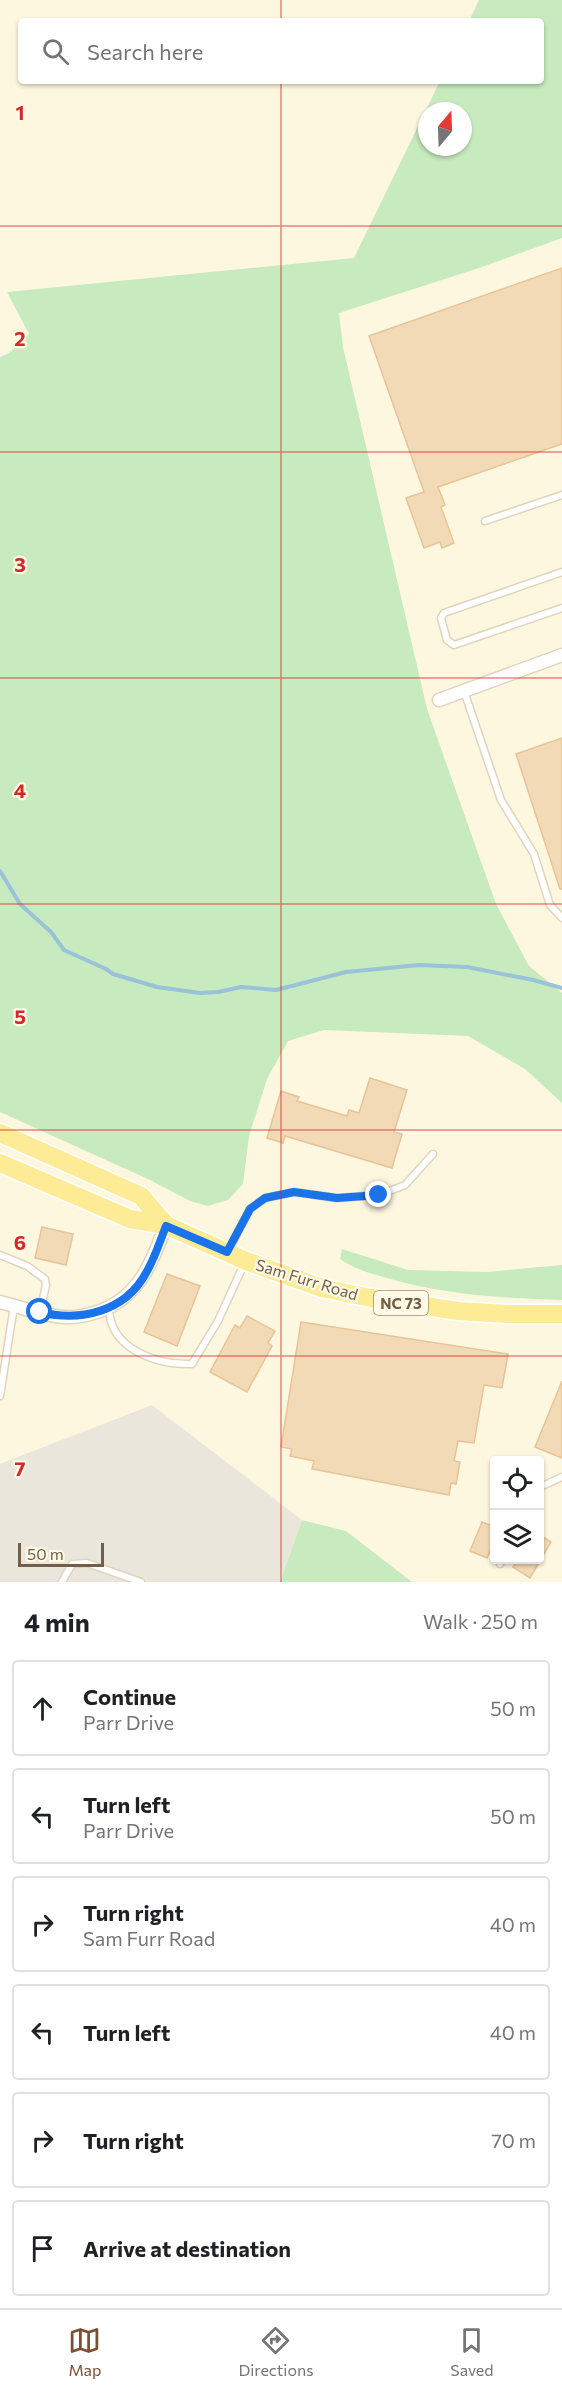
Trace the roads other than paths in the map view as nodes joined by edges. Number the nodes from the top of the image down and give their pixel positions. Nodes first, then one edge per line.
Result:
1 (562, 495) edge
2 (485, 521) dead end
3 (562, 572) edge
4 (562, 608) edge
5 (562, 656) edge
6 (464, 692) junction
7 (439, 700) dead end
8 (562, 918) edge
9 (0, 1133) edge
10 (433, 1154) dead end
11 (0, 1163) edge
12 (166, 1226) junction
13 (227, 1252) junction
14 (0, 1255) edge
15 (246, 1261) junction
16 (0, 1302) edge
17 (14, 1306) junction
18 (109, 1307) junction
19 (40, 1312) junction
20 (562, 1314) edge
21 (0, 1396) edge
22 (562, 1477) edge
23 (544, 1485) edge
24 (62, 1582) edge
25 (141, 1582) edge

1 - 2 lane
3 - 4 lane
5 - 6 street
6 - 7 street
6 - 8 lane
9 - 12 main road, Sam Furr Road / NC 73
10 - 13 lane
11 - 12 main road, Sam Furr Road / NC 73
12 - 13 main road, Sam Furr Road / NC 73
12 - 18 street
13 - 15 main road, Sam Furr Road / NC 73
14 - 19 lane
15 - 18 lane
15 - 20 main road, Sam Furr Road / NC 73
16 - 17 street
17 - 19 street
17 - 21 lane
18 - 19 street
22 - 23 lane
24 - 25 lane

